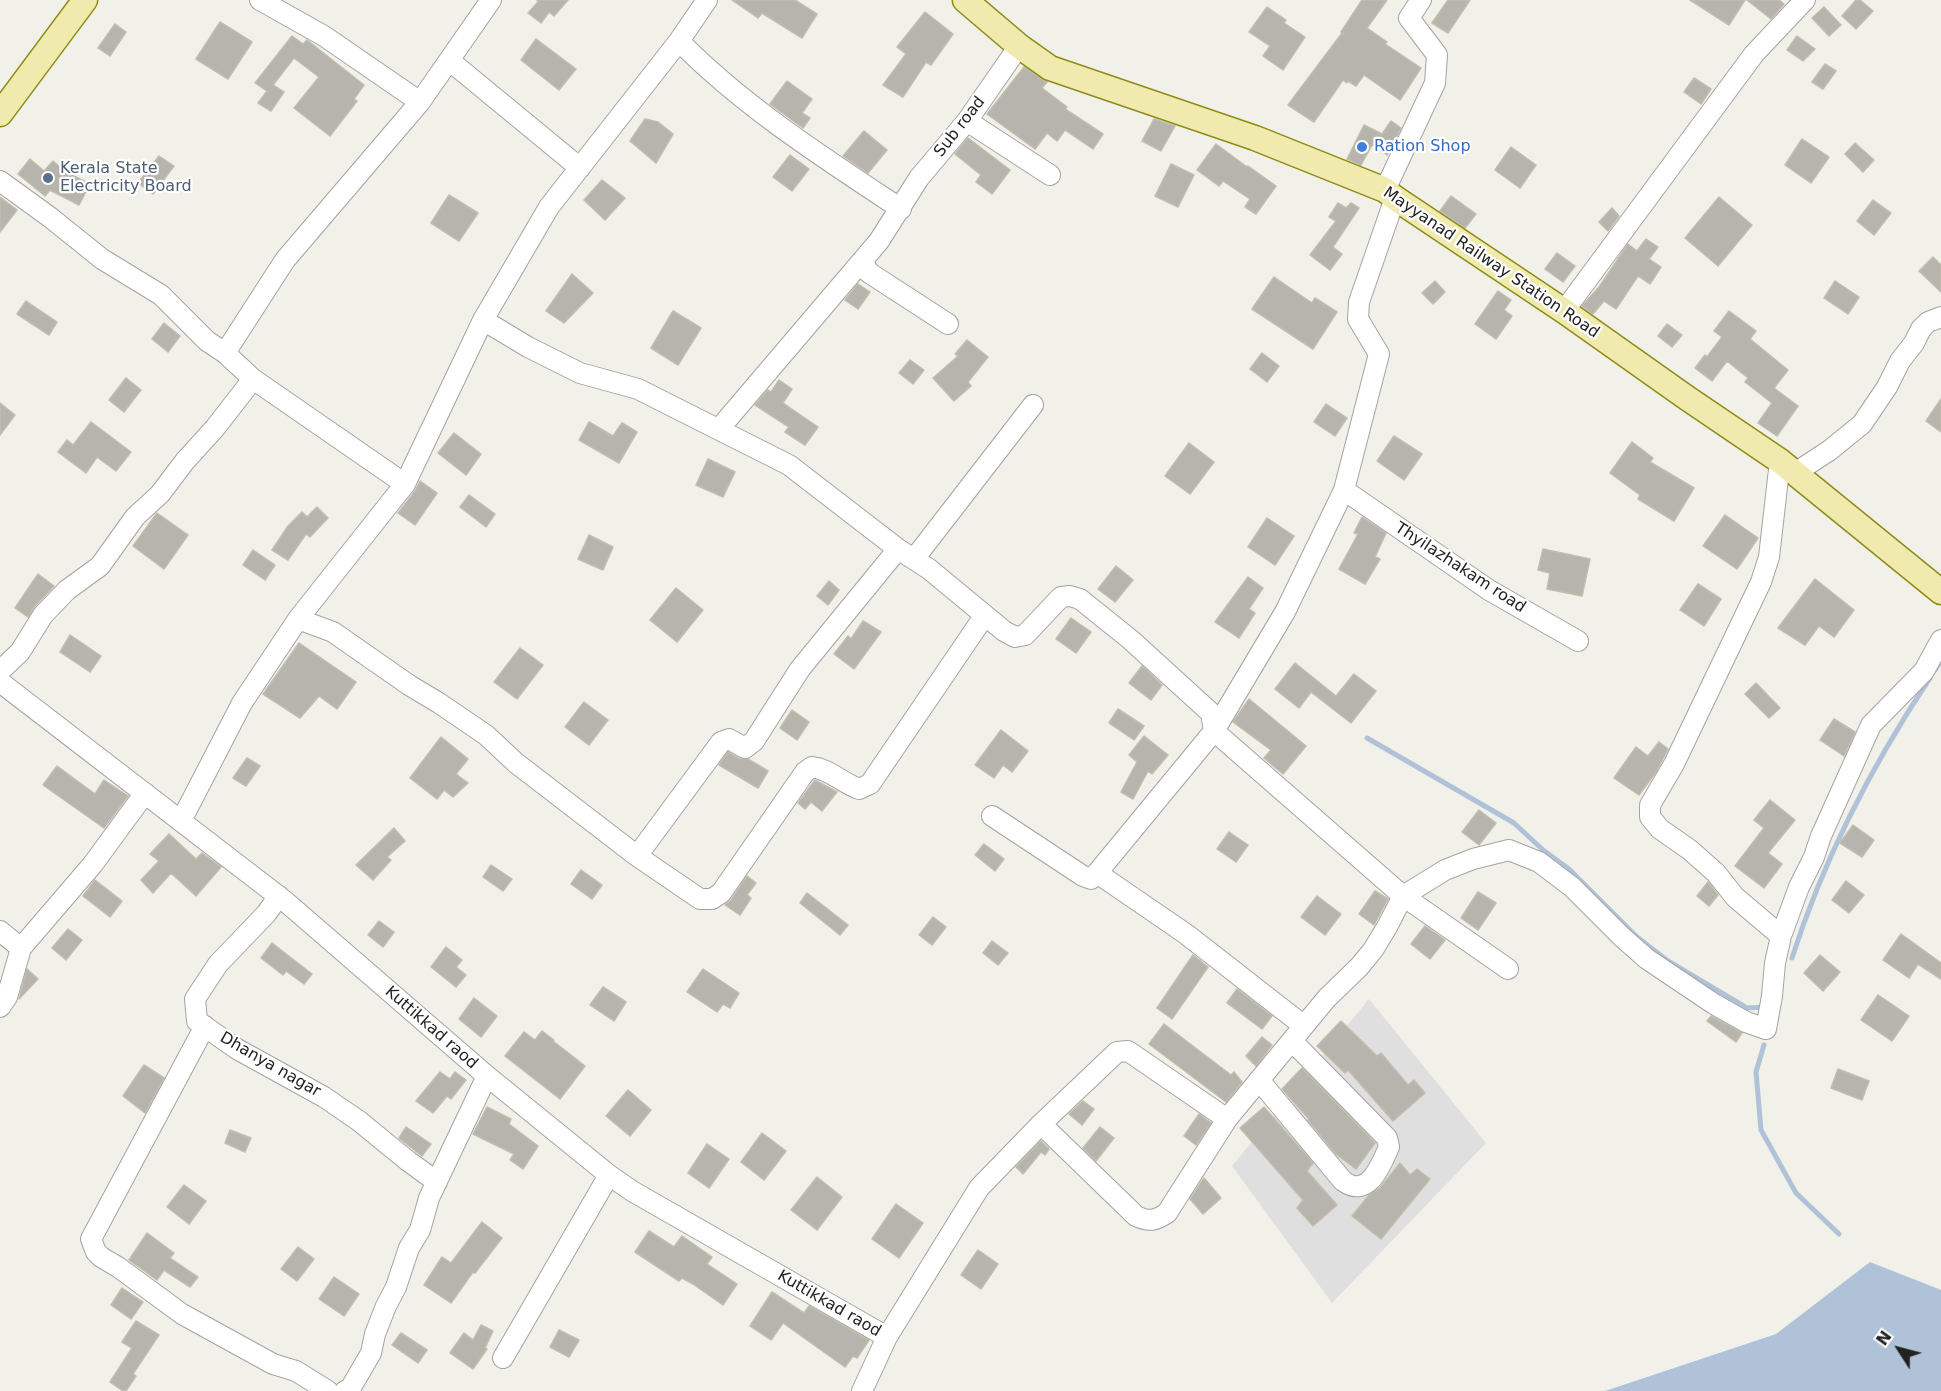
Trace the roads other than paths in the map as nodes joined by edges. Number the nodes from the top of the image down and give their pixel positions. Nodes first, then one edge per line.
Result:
1 (84, 0) edge
2 (260, 0) edge
3 (491, 0) edge
4 (707, 0) edge
5 (965, 0) edge
6 (1421, 0) edge
7 (1805, 0) edge
8 (679, 41) junction
9 (1018, 46) junction
10 (450, 61) junction
11 (420, 102) junction
12 (0, 114) edge
13 (967, 121) junction
14 (580, 168) junction
15 (1050, 175) dead end
16 (0, 181) edge
17 (1390, 194) junction
18 (901, 209) junction
19 (863, 260) junction
20 (1564, 311) junction
21 (1941, 317) edge
22 (483, 320) junction
23 (948, 324) dead end
24 (225, 353) junction
25 (253, 378) junction
26 (1033, 405) dead end
27 (719, 429) junction
28 (1788, 467) junction
29 (405, 484) junction
30 (1344, 490) junction
31 (906, 554) junction
32 (1941, 592) edge
33 (985, 615) junction
34 (298, 619) junction
35 (1941, 640) edge
36 (1578, 641) dead end
37 (0, 671) edge
38 (0, 682) edge
39 (1214, 731) junction
40 (145, 793) junction
41 (992, 816) dead end
42 (181, 821) junction
43 (637, 856) junction
44 (1097, 873) junction
45 (279, 896) junction
46 (1403, 896) junction
47 (0, 931) edge
48 (1781, 936) junction
49 (21, 948) junction
50 (1508, 969) dead end
51 (0, 1007) edge
52 (205, 1026) junction
53 (1298, 1034) junction
54 (487, 1076) junction
55 (1259, 1080) junction
56 (1227, 1119) junction
57 (1041, 1124) junction
58 (609, 1175) junction
59 (437, 1182) junction
60 (887, 1337) junction
61 (503, 1358) dead end
62 (328, 1391) edge
63 (345, 1391) edge
64 (862, 1391) edge

1 - 12 main road
2 - 11 street
3 - 10 street
4 - 8 street
5 - 9 main road, Mayyanad Railway Station Road
6 - 17 street
7 - 20 street
8 - 14 street
8 - 18 street
9 - 13 street, Sub road
9 - 17 main road, Mayyanad Railway Station Road
10 - 11 street
10 - 14 street
11 - 24 street
13 - 15 street
13 - 18 street, Sub road
14 - 22 street
16 - 24 street
17 - 20 main road, Mayyanad Railway Station Road
17 - 30 street
18 - 19 street, Sub road
19 - 23 street
19 - 27 street, Sub road
20 - 28 main road, Mayyanad Railway Station Road
21 - 28 street
22 - 27 street
22 - 29 street
24 - 25 street
25 - 29 street
25 - 37 street
26 - 31 street
27 - 31 street
28 - 32 main road, Mayyanad Railway Station Road
28 - 48 street
29 - 34 street
30 - 36 street, Thyilazhakam road
30 - 39 street
31 - 33 street
31 - 43 street
33 - 39 street
33 - 43 street
34 - 42 street
34 - 43 street
35 - 48 street
38 - 40 street, Kuttikkad raod
39 - 44 street
39 - 46 street
40 - 42 street, Kuttikkad raod
40 - 49 street
41 - 44 street
42 - 45 street, Kuttikkad raod
44 - 53 street
45 - 52 street, Dhanya nagar
45 - 54 street, Kuttikkad raod
46 - 48 street
46 - 50 street
46 - 53 street
47 - 49 street
49 - 51 street
52 - 59 street, Dhanya nagar
52 - 62 street
53 - 55 street
53 - 55 street
54 - 58 street, Kuttikkad raod
54 - 59 street
55 - 56 street
56 - 57 street
56 - 57 street
57 - 60 street
58 - 60 street, Kuttikkad raod
58 - 61 street
59 - 63 street
60 - 64 street

